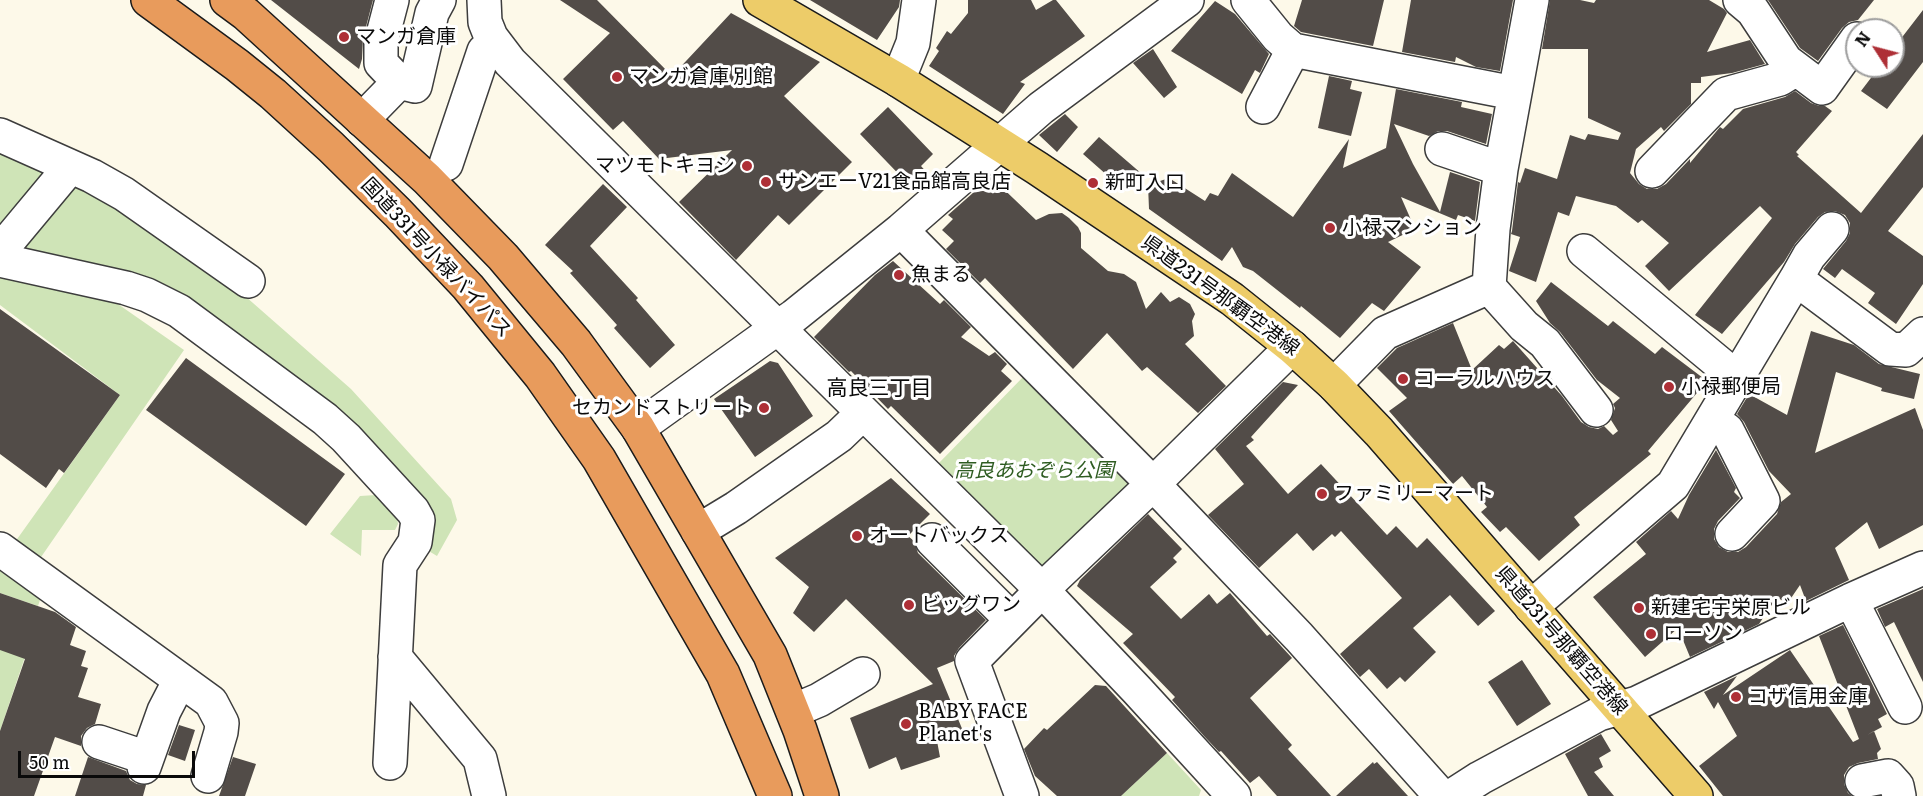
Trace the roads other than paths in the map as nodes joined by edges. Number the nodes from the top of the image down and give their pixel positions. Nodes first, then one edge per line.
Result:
1 (148, 0) edge
2 (227, 0) edge
3 (392, 0) edge
4 (439, 0) edge
5 (484, 0) edge
6 (760, 0) edge
7 (919, 0) edge
8 (1187, 0) edge
9 (1248, 0) edge
10 (1532, 0) edge
11 (1740, 0) edge
12 (1293, 50) junction
13 (484, 51) dead end
14 (1845, 55) edge
15 (1796, 69) junction
16 (897, 80) junction
17 (399, 82) junction
18 (1514, 93) junction
19 (1263, 107) dead end
20 (362, 120) junction
21 (0, 135) edge
22 (1000, 144) junction
23 (1442, 149) dead end
24 (446, 164) dead end
25 (70, 166) junction
26 (1501, 169) junction
27 (1652, 171) dead end
28 (901, 230) junction
29 (1832, 230) dead end
30 (0, 251) edge
31 (1584, 251) dead end
32 (0, 260) edge
33 (1797, 279) junction
34 (248, 281) dead end
35 (1489, 287) junction
36 (778, 327) junction
37 (1923, 334) edge
38 (1292, 346) junction
39 (1737, 378) junction
40 (1334, 385) junction
41 (1596, 410) dead end
42 (863, 413) junction
43 (1712, 420) junction
44 (638, 428) junction
45 (1153, 484) junction
46 (698, 531) junction
47 (1732, 534) dead end
48 (932, 540) dead end
49 (0, 549) edge
50 (1923, 568) edge
51 (1042, 590) junction
52 (1851, 600) junction
53 (1531, 607) junction
54 (1012, 620) junction
55 (395, 657) junction
56 (863, 674) dead end
57 (180, 680) junction
58 (1905, 707) dead end
59 (1619, 708) junction
60 (793, 711) junction
61 (99, 742) dead end
62 (390, 764) dead end
63 (1862, 781) dead end
64 (204, 786) edge
65 (1226, 793) edge
66 (489, 796) edge
67 (775, 796) edge
68 (822, 796) edge
69 (1022, 796) edge
70 (1441, 796) edge
71 (1452, 796) edge
72 (1696, 796) edge
73 (1899, 796) edge

1 - 67 highway, 国道331号小禄バイパス
2 - 20 highway
3 - 17 street
4 - 17 street
5 - 36 street
6 - 16 main road, 県道231号那覇空港線
7 - 16 street
8 - 22 street
9 - 12 street
10 - 18 street
11 - 15 street
12 - 18 street
12 - 19 street
13 - 24 street
14 - 15 street
15 - 27 street
16 - 22 main road, 県道231号那覇空港線
17 - 20 street
18 - 26 street
20 - 44 highway
21 - 25 street
22 - 28 street
22 - 38 main road, 県道231号那覇空港線
23 - 26 street
25 - 30 street
25 - 34 street
26 - 35 street
28 - 36 street
28 - 45 street
29 - 33 street
31 - 39 street
32 - 55 street
33 - 37 street
33 - 39 street
35 - 40 street
35 - 41 street
36 - 42 street
36 - 44 street
38 - 40 main road, 県道231号那覇空港線
38 - 45 street
39 - 43 street
40 - 53 main road, 県道231号那覇空港線
42 - 46 street
42 - 51 street
43 - 47 street
43 - 53 street
44 - 46 highway
45 - 51 street
45 - 70 street
46 - 60 highway
48 - 54 street
49 - 57 street
50 - 52 street
51 - 54 street
51 - 65 street
52 - 58 street
52 - 59 street
53 - 59 main road, 県道231号那覇空港線
54 - 69 street
55 - 62 street
55 - 66 street
56 - 60 street
57 - 61 street
57 - 64 street
59 - 71 street
59 - 72 main road, 県道231号那覇空港線
60 - 68 highway
63 - 73 street

